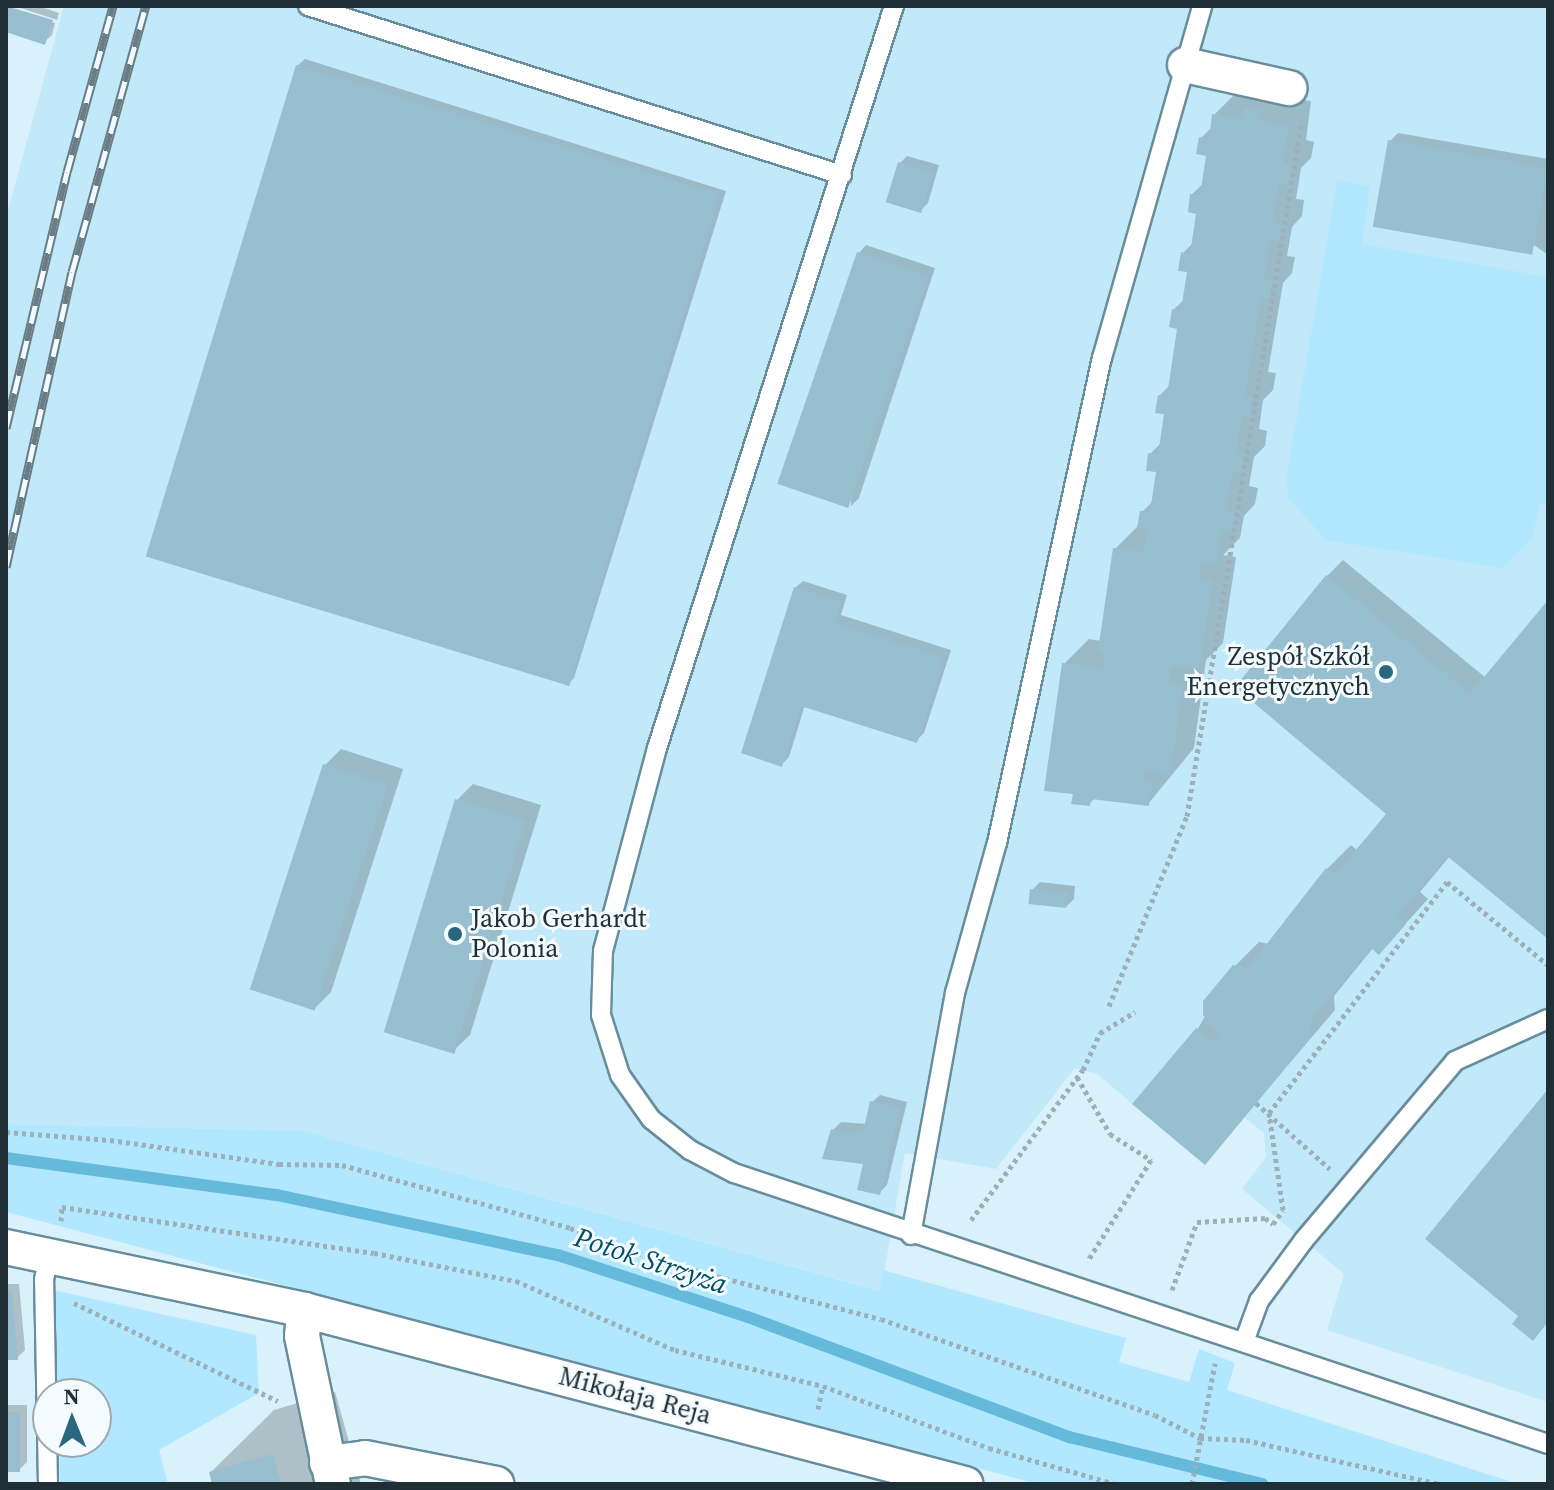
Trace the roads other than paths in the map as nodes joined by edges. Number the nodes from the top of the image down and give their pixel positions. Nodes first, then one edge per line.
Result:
1 (308, 6) edge
2 (894, 6) edge
3 (1202, 6) edge
4 (1185, 65) junction
5 (1289, 88) road end
6 (842, 175) junction
7 (1548, 1019) edge
8 (911, 1235) junction
9 (6, 1247) edge
10 (53, 1255) junction
11 (304, 1310) junction
12 (1244, 1342) junction
13 (1548, 1444) edge
14 (330, 1474) edge
15 (48, 1484) edge
16 (496, 1484) edge
17 (965, 1484) edge

1 - 6 lane
2 - 6 lane
3 - 4 lane
4 - 5 street
4 - 8 lane
6 - 8 lane
7 - 12 lane
8 - 12 lane
9 - 10 street, Mikołaja Reja
10 - 11 street, Mikołaja Reja
10 - 15 lane
11 - 14 street
11 - 17 street, Mikołaja Reja
12 - 13 lane
14 - 16 street

